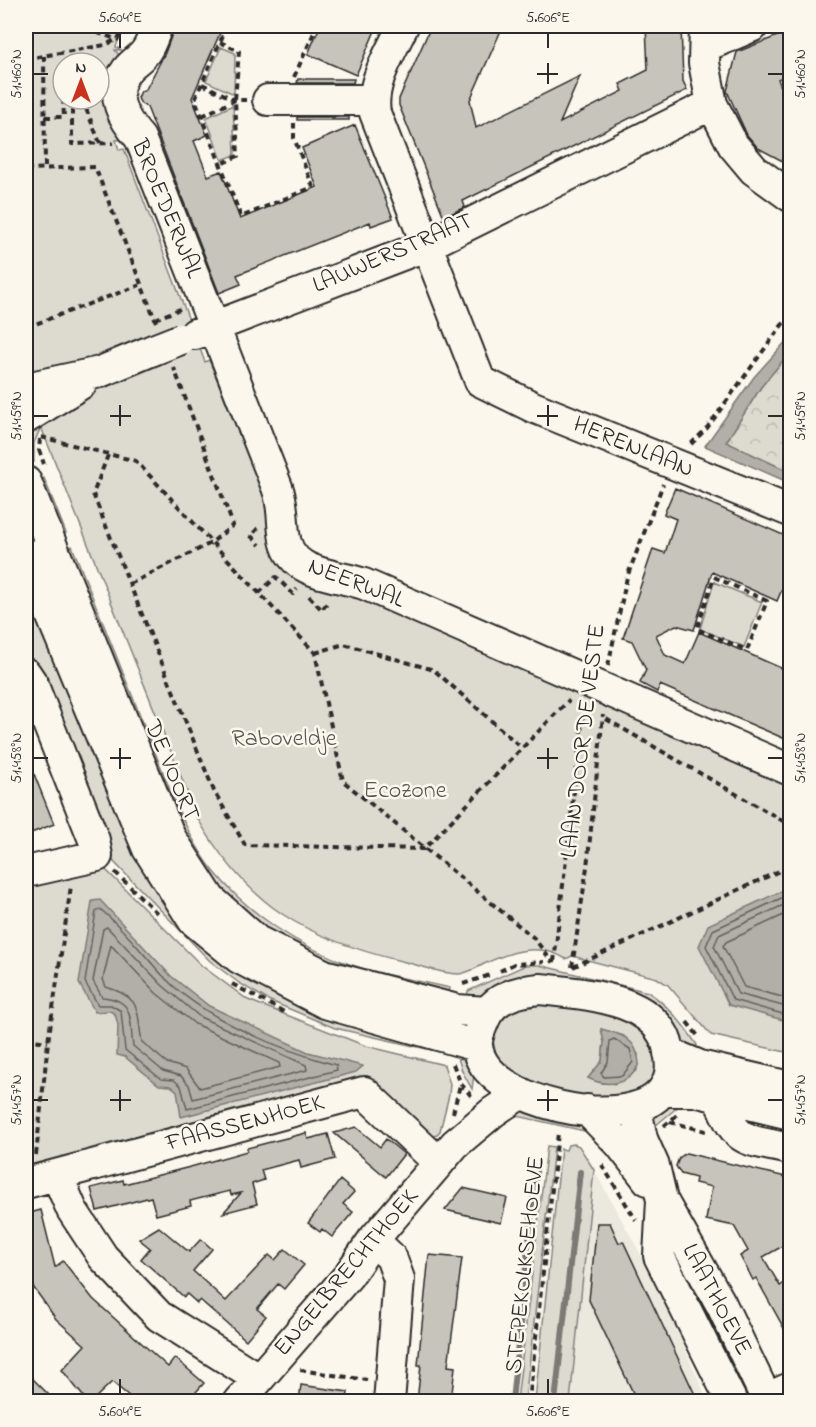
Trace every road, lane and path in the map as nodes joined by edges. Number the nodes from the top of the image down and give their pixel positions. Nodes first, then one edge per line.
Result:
1 (77, 26) edge
2 (124, 26) edge
3 (158, 26) edge
4 (226, 26) edge
5 (317, 26) edge
6 (403, 26) edge
7 (753, 26) edge
8 (705, 36) edge
9 (118, 39) junction
10 (220, 42) junction
11 (44, 56) junction
12 (26, 59) edge
13 (202, 84) junction
14 (235, 100) junction
15 (281, 100) junction
16 (373, 100) junction
17 (712, 104) junction
18 (64, 111) edge
19 (72, 111) edge
20 (87, 111) edge
21 (202, 116) junction
22 (45, 117) junction
23 (140, 138) junction
24 (100, 143) junction
25 (221, 164) junction
26 (45, 168) dead end
27 (237, 190) dead end
28 (232, 193) junction
29 (790, 196) edge
30 (425, 246) junction
31 (140, 285) dead end
32 (194, 303) junction
33 (790, 318) edge
34 (155, 319) dead end
35 (26, 320) edge
36 (26, 329) edge
37 (219, 338) junction
38 (100, 372) junction
39 (26, 388) edge
40 (790, 400) edge
41 (790, 420) edge
42 (38, 429) edge
43 (108, 455) junction
44 (671, 465) junction
45 (35, 473) edge
46 (790, 511) edge
47 (211, 543) junction
48 (26, 554) edge
49 (714, 578) joint
50 (130, 584) junction
51 (259, 593) junction
52 (292, 594) dead end
53 (315, 653) junction
54 (26, 674) edge
55 (598, 696) junction
56 (522, 748) junction
57 (790, 770) edge
58 (790, 825) edge
59 (424, 849) junction
60 (75, 861) junction
61 (790, 866) edge
62 (26, 872) edge
63 (454, 984) dead end
64 (462, 985) dead end
65 (487, 1012) junction
66 (26, 1039) edge
67 (48, 1042) junction
68 (477, 1046) junction
69 (669, 1053) junction
70 (490, 1072) junction
71 (790, 1087) edge
72 (662, 1091) junction
73 (521, 1093) junction
74 (718, 1097) junction
75 (636, 1109) junction
76 (587, 1110) junction
77 (790, 1114) edge
78 (670, 1122) dead end
79 (558, 1133) dead end
80 (736, 1133) junction
81 (790, 1149) edge
82 (447, 1154) junction
83 (41, 1179) edge
84 (660, 1194) junction
85 (373, 1240) junction
86 (265, 1372) junction
87 (390, 1393) edge
88 (775, 1396) edge
89 (239, 1401) edge
90 (529, 1401) edge
91 (732, 1401) edge

1 - 9 path
2 - 9 path
3 - 23 street, BROEDERWAL
4 - 10 path
5 - 15 path
6 - 16 street
7 - 8 street
8 - 17 street
9 - 11 path
10 - 13 path
10 - 14 path
11 - 12 path
11 - 22 path
13 - 14 path
13 - 21 path
14 - 21 path
14 - 25 path
15 - 16 street
15 - 28 path
16 - 30 street, HERENLAAN
17 - 29 street
17 - 30 street, LAUWERSTRAAT
18 - 22 path
19 - 24 path
20 - 24 path
21 - 25 path
22 - 26 path
23 - 24 path
23 - 32 street, BROEDERWAL
25 - 28 path
27 - 28 path
30 - 37 street, LAUWERSTRAAT
30 - 44 street, HERENLAAN
31 - 36 path
32 - 34 path
32 - 37 street, BROEDERWAL
33 - 44 path, LAAN DOOR DE VESTE
35 - 36 path
37 - 38 street, LAUWERSTRAAT, bridge
37 - 55 street, NEERWAL
38 - 39 street, LAUWERSTRAAT
38 - 42 street, LAUWERSTRAAT
40 - 41 path
42 - 43 path
42 - 45 path
43 - 47 path
43 - 50 path
44 - 46 street, HERENLAAN
44 - 55 path, LAAN DOOR DE VESTE
45 - 65 street, DE VOORT
47 - 50 path
47 - 51 path
48 - 68 street
49 - 49 path
50 - 59 path
51 - 52 path
51 - 53 path
53 - 56 path
53 - 59 path
54 - 60 street
55 - 56 path
55 - 57 street, NEERWAL
55 - 58 path
55 - 59 path, LAAN DOOR DE VESTE
55 - 61 path, LAAN DOOR DE VESTE
56 - 59 path
60 - 62 street
60 - 67 path
63 - 64 path
65 - 68 street
65 - 69 street
66 - 67 path
67 - 83 path
68 - 70 street
69 - 71 street
69 - 72 street
70 - 73 street
70 - 82 street, ENGELBRECHTHOEK
72 - 74 street
72 - 75 street
73 - 76 street
73 - 82 street, ENGELBRECHTHOEK
74 - 77 street
74 - 80 street
75 - 76 street
75 - 84 street, LAATHOEVE
76 - 84 street, LAATHOEVE
78 - 80 path
79 - 90 path, STEPEKOLKSEHOEVE
80 - 81 street
82 - 83 street, FAASSENHOEK
82 - 85 street, ENGELBRECHTHOEK
83 - 86 street
84 - 88 street, LAATHOEVE
84 - 91 street, LAATHOEVE
85 - 86 street, ENGELBRECHTHOEK
85 - 87 street
86 - 87 path
86 - 89 street, ENGELBRECHTHOEK

